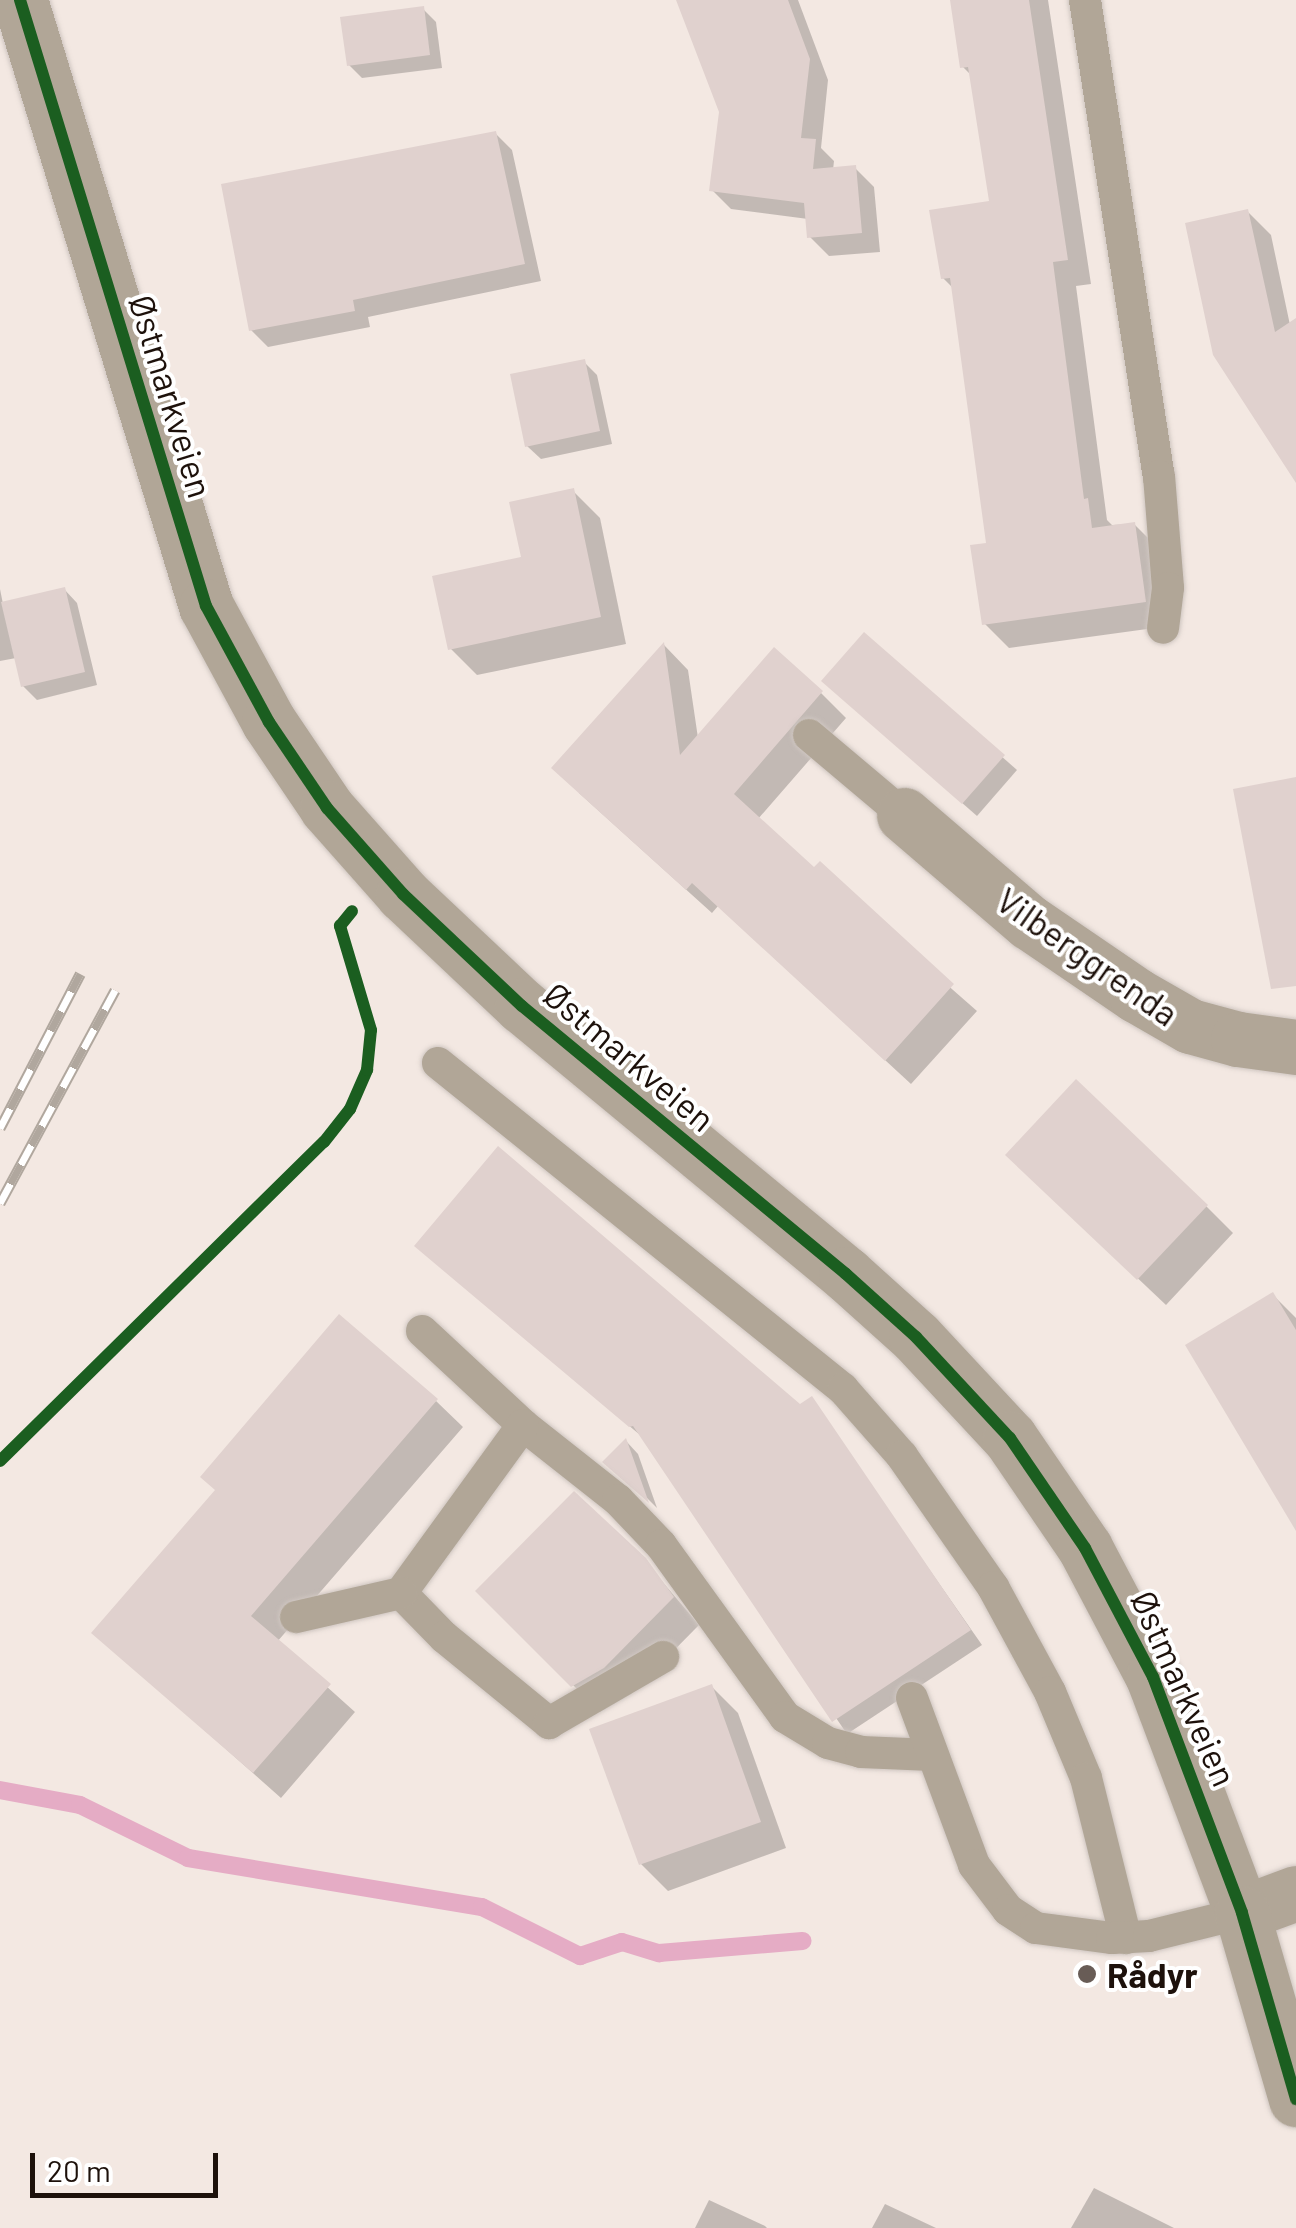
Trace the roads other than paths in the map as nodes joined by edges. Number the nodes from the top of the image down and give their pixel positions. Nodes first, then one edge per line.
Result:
1 (20, 0) edge
2 (1086, 0) edge
3 (1163, 628) dead end
4 (809, 736) dead end
5 (904, 816) joint
6 (1296, 1047) edge
7 (438, 1063) dead end
8 (422, 1331) dead end
9 (523, 1425) junction
10 (401, 1592) junction
11 (296, 1617) dead end
12 (663, 1657) dead end
13 (912, 1698) dead end
14 (932, 1755) junction
15 (1296, 1893) edge
16 (1242, 1913) junction
17 (1126, 1938) junction
18 (1296, 2099) edge

1 - 16 street, Østmarkveien
2 - 3 lane
4 - 5 lane
5 - 6 street, Vilberggrenda
7 - 17 lane
8 - 9 lane
9 - 10 lane
9 - 14 lane
10 - 11 lane
10 - 12 lane
13 - 14 lane
14 - 17 lane
15 - 16 street
16 - 17 lane
16 - 18 street, Østmarkveien

